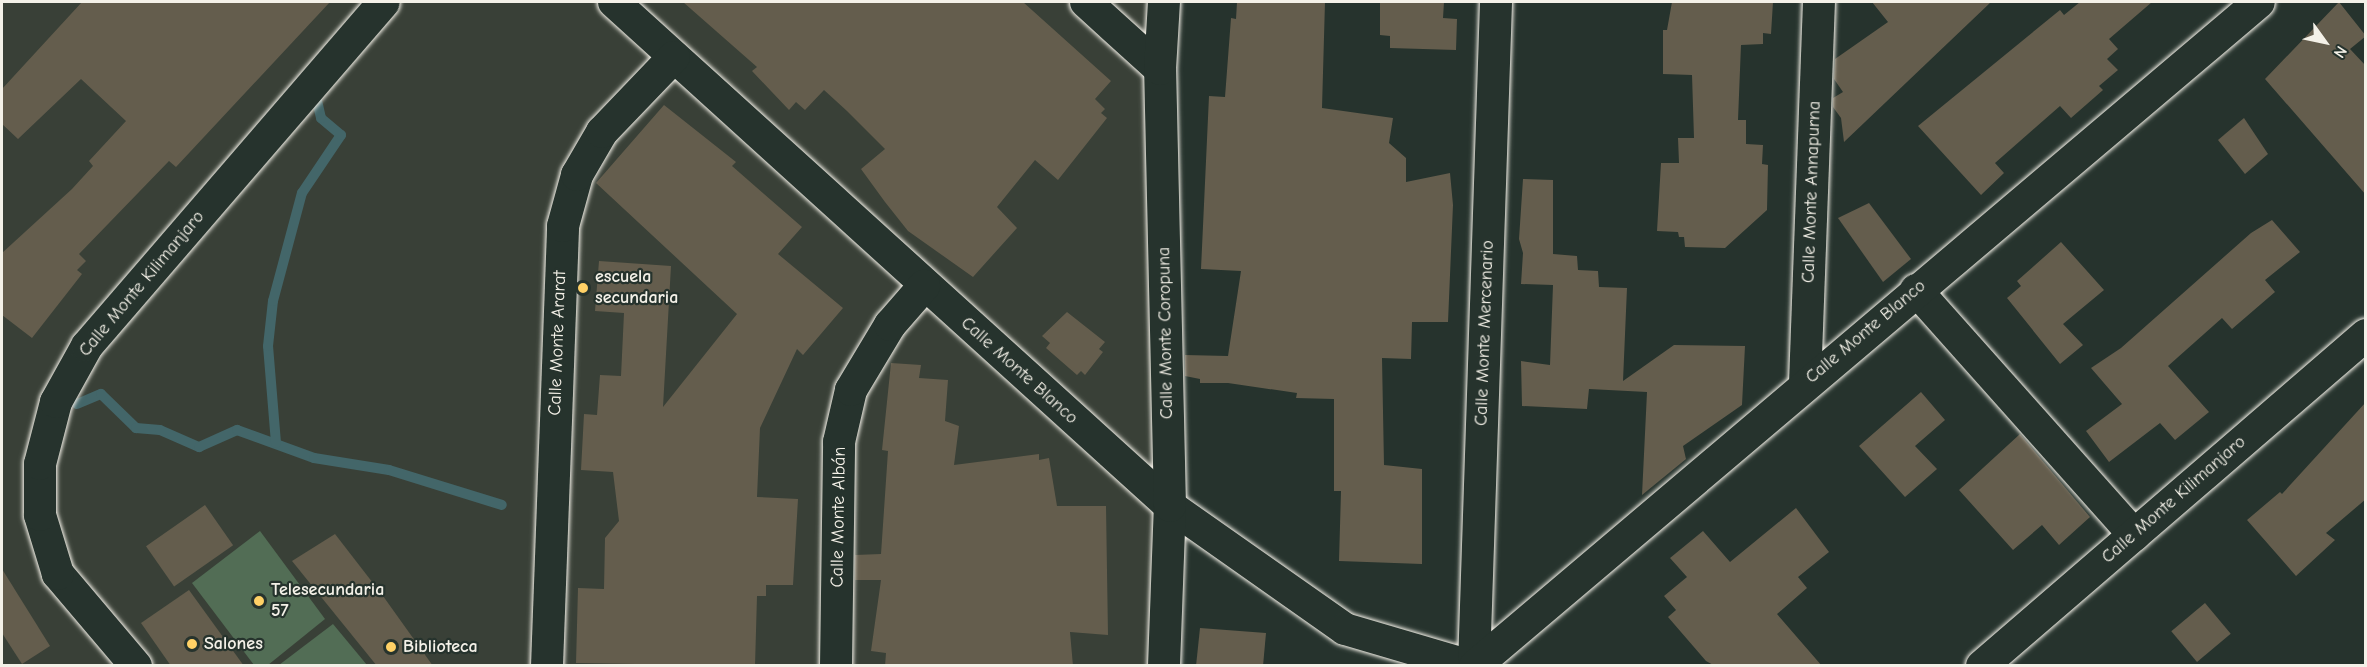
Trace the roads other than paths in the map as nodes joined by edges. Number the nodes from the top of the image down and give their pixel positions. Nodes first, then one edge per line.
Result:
1 (384, 2) edge
2 (614, 2) edge
3 (1086, 2) edge
4 (1164, 2) edge
5 (1496, 2) edge
6 (1819, 2) edge
7 (2259, 2) edge
8 (674, 57) junction
9 (1160, 69) junction
10 (924, 286) junction
11 (1916, 290) junction
12 (2366, 335) edge
13 (1805, 384) junction
14 (1170, 506) junction
15 (2134, 534) junction
16 (136, 666) edge
17 (547, 666) edge
18 (836, 666) edge
19 (1164, 666) edge
20 (1473, 666) edge
21 (1982, 666) edge

1 - 16 street, Calle Monte Kilimanjaro
2 - 8 street, Calle Monte Blanco
3 - 9 street
4 - 9 street, Calle Monte Coropuna
5 - 20 street, Calle Monte Mercenario
6 - 13 street, Calle Monte Annapurna
7 - 11 street, Calle Monte Blanco
8 - 10 street, Calle Monte Blanco
8 - 17 street, Calle Monte Ararat
9 - 14 street, Calle Monte Coropuna
10 - 14 street, Calle Monte Blanco
10 - 18 street, Calle Monte Albán
11 - 13 street, Calle Monte Blanco
11 - 15 street
12 - 15 street, Calle Monte Kilimanjaro
13 - 20 street, Calle Monte Blanco
14 - 19 street, Calle Monte Coropuna
14 - 20 street, Calle Monte Blanco
15 - 21 street, Calle Monte Kilimanjaro

